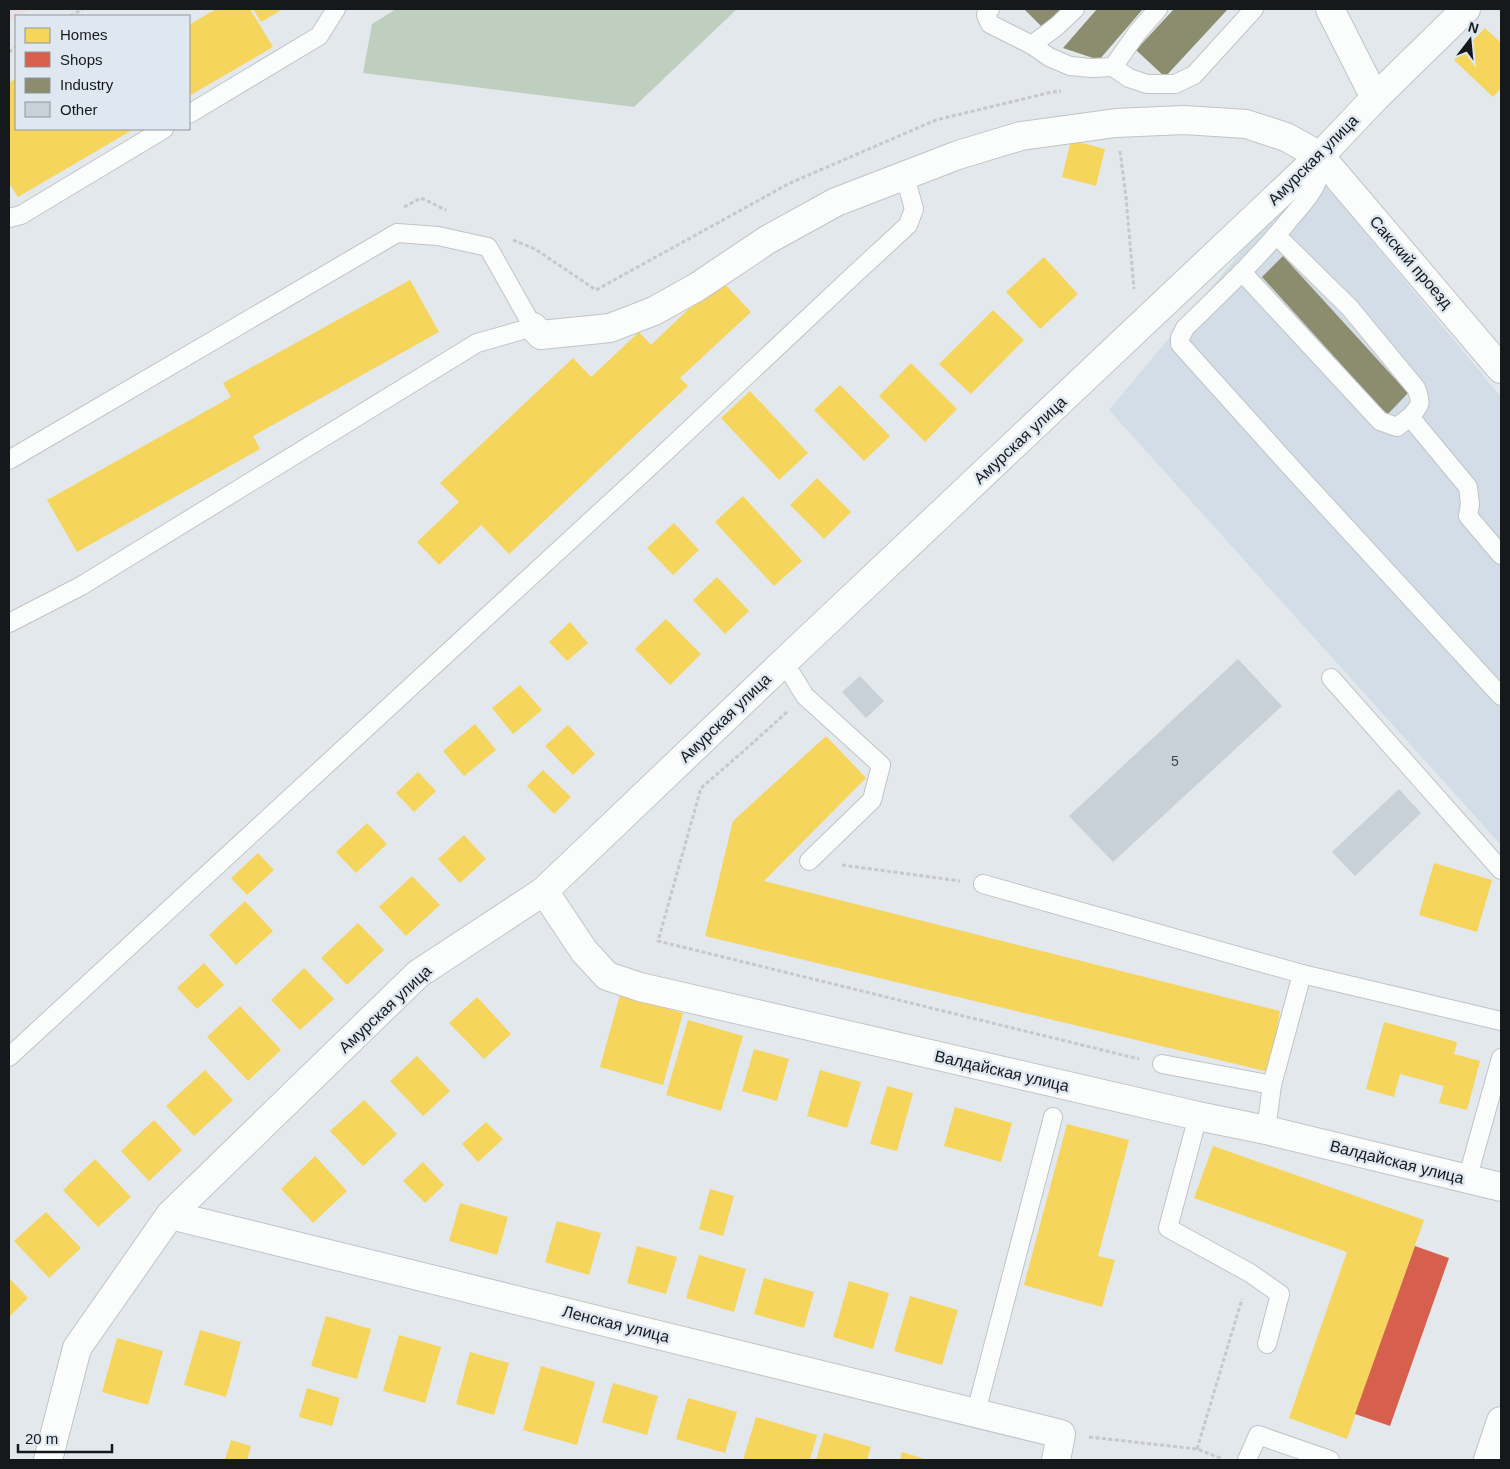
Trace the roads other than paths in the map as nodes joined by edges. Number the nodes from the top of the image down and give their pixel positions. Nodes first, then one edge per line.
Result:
1 (336, 9) edge
2 (990, 9) edge
3 (1075, 9) edge
4 (1158, 9) edge
5 (1254, 9) edge
6 (1330, 9) edge
7 (1466, 9) edge
8 (1032, 45) junction
9 (1113, 68) junction
10 (1375, 98) junction
11 (190, 113) edge
12 (162, 130) edge
13 (1320, 156) junction
14 (902, 176) junction
15 (9, 218) edge
16 (1276, 235) junction
17 (1242, 272) junction
18 (533, 327) junction
19 (1497, 355) edge
20 (1410, 417) junction
21 (9, 460) edge
22 (1501, 555) edge
23 (9, 623) edge
24 (784, 662) junction
25 (1331, 678) dead end
26 (1501, 696) edge
27 (809, 861) road end
28 (1501, 870) edge
29 (983, 884) road end
30 (544, 891) junction
31 (1302, 974) junction
32 (1501, 1019) edge
33 (9, 1057) edge
34 (1501, 1058) edge
35 (1162, 1064) road end
36 (1272, 1085) junction
37 (1198, 1116) junction
38 (1054, 1117) dead end
39 (1266, 1130) junction
40 (1467, 1180) junction
41 (1501, 1187) edge
42 (170, 1215) junction
43 (1268, 1344) dead end
44 (976, 1412) junction
45 (1501, 1421) edge
46 (48, 1460) edge
47 (1056, 1460) edge
48 (1246, 1460) edge
49 (1330, 1460) edge
50 (1488, 1460) edge

1 - 11 lane
2 - 8 lane
3 - 8 lane
4 - 9 lane
5 - 9 lane
6 - 10 street
7 - 10 street, Амурская улица
8 - 9 lane
10 - 13 street, Амурская улица
12 - 15 lane
13 - 14 street
13 - 16 lane
13 - 19 street, Сакский проезд
13 - 24 street, Амурская улица
14 - 18 street
14 - 33 lane
16 - 17 lane
16 - 20 lane
17 - 20 lane
17 - 26 lane
18 - 21 lane
18 - 23 lane
20 - 22 lane
24 - 27 lane
24 - 30 street, Амурская улица
25 - 28 lane
29 - 31 lane
30 - 37 street, Валдайская улица
30 - 42 street, Амурская улица
31 - 32 lane
31 - 36 lane
34 - 40 lane
35 - 36 lane
36 - 39 lane
37 - 39 street, Валдайская улица
37 - 43 lane
38 - 44 lane
39 - 40 street, Валдайская улица
40 - 41 street, Валдайская улица
42 - 44 street, Ленская улица
42 - 46 street, Амурская улица
44 - 47 street, Ленская улица
45 - 50 street
48 - 49 lane

